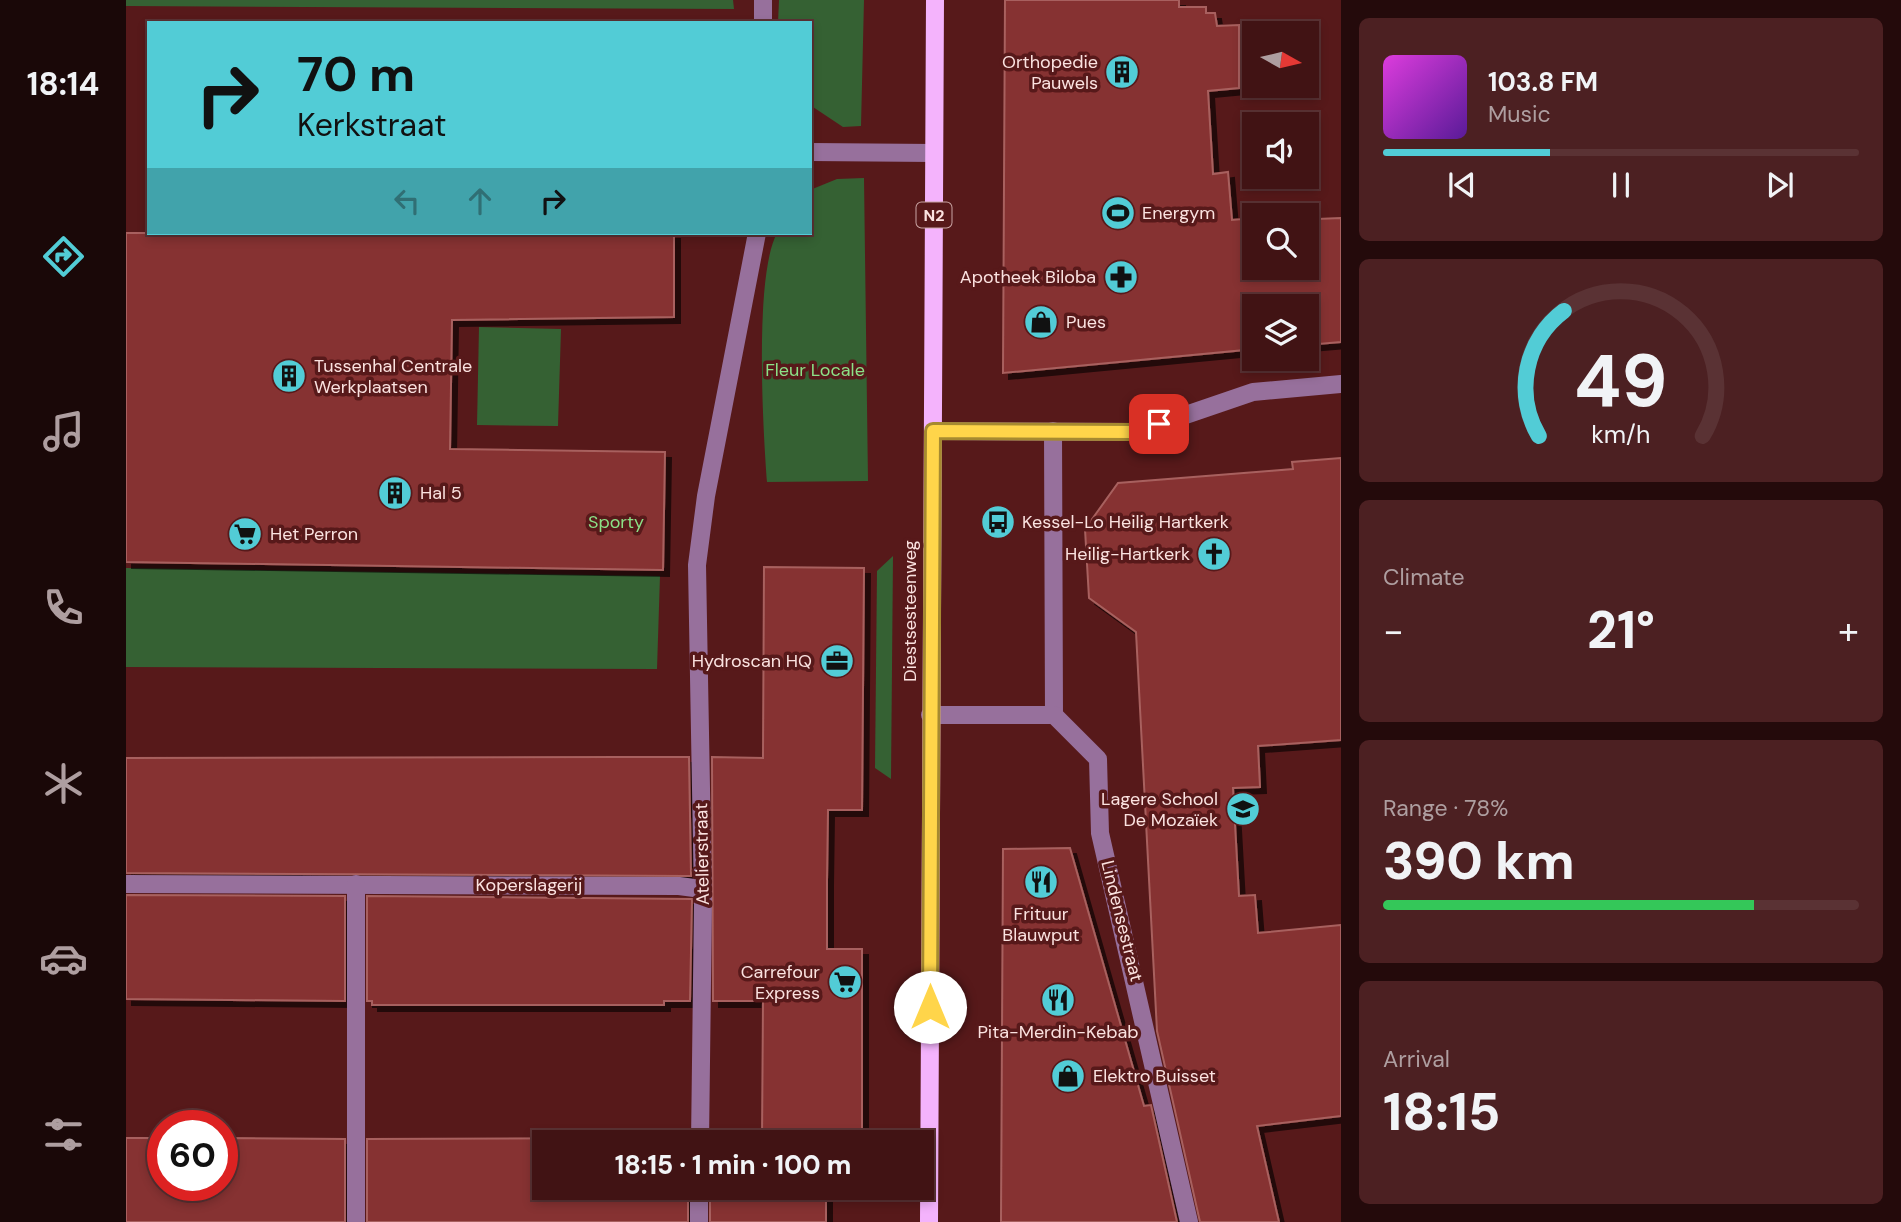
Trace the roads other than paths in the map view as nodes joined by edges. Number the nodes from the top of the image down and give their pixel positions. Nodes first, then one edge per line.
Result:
1 (763, 0) edge
2 (935, 0) edge
3 (763, 21) edge
4 (812, 152) edge
5 (934, 153) junction
6 (757, 235) edge
7 (1341, 384) edge
8 (933, 431) junction
9 (1053, 431) junction
10 (930, 715) junction
11 (1054, 715) junction
12 (126, 884) edge
13 (356, 884) junction
14 (702, 890) junction
15 (700, 1130) edge
16 (699, 1200) edge
17 (356, 1222) edge
18 (699, 1222) edge
19 (929, 1222) edge
20 (1189, 1222) edge

1 - 3 street
2 - 5 main road, Diestsesteenweg / N2
4 - 5 street
5 - 8 main road, Diestsesteenweg / N2
6 - 14 street, Atelierstraat
7 - 9 street
8 - 9 street
8 - 10 main road, Diestsesteenweg / N2
9 - 11 street
10 - 11 street
10 - 19 main road, Diestsesteenweg / N2
11 - 20 street, Lindensestraat
12 - 13 street, Koperslagerij
13 - 14 street, Koperslagerij
13 - 17 street
14 - 15 street, Atelierstraat
16 - 18 street

